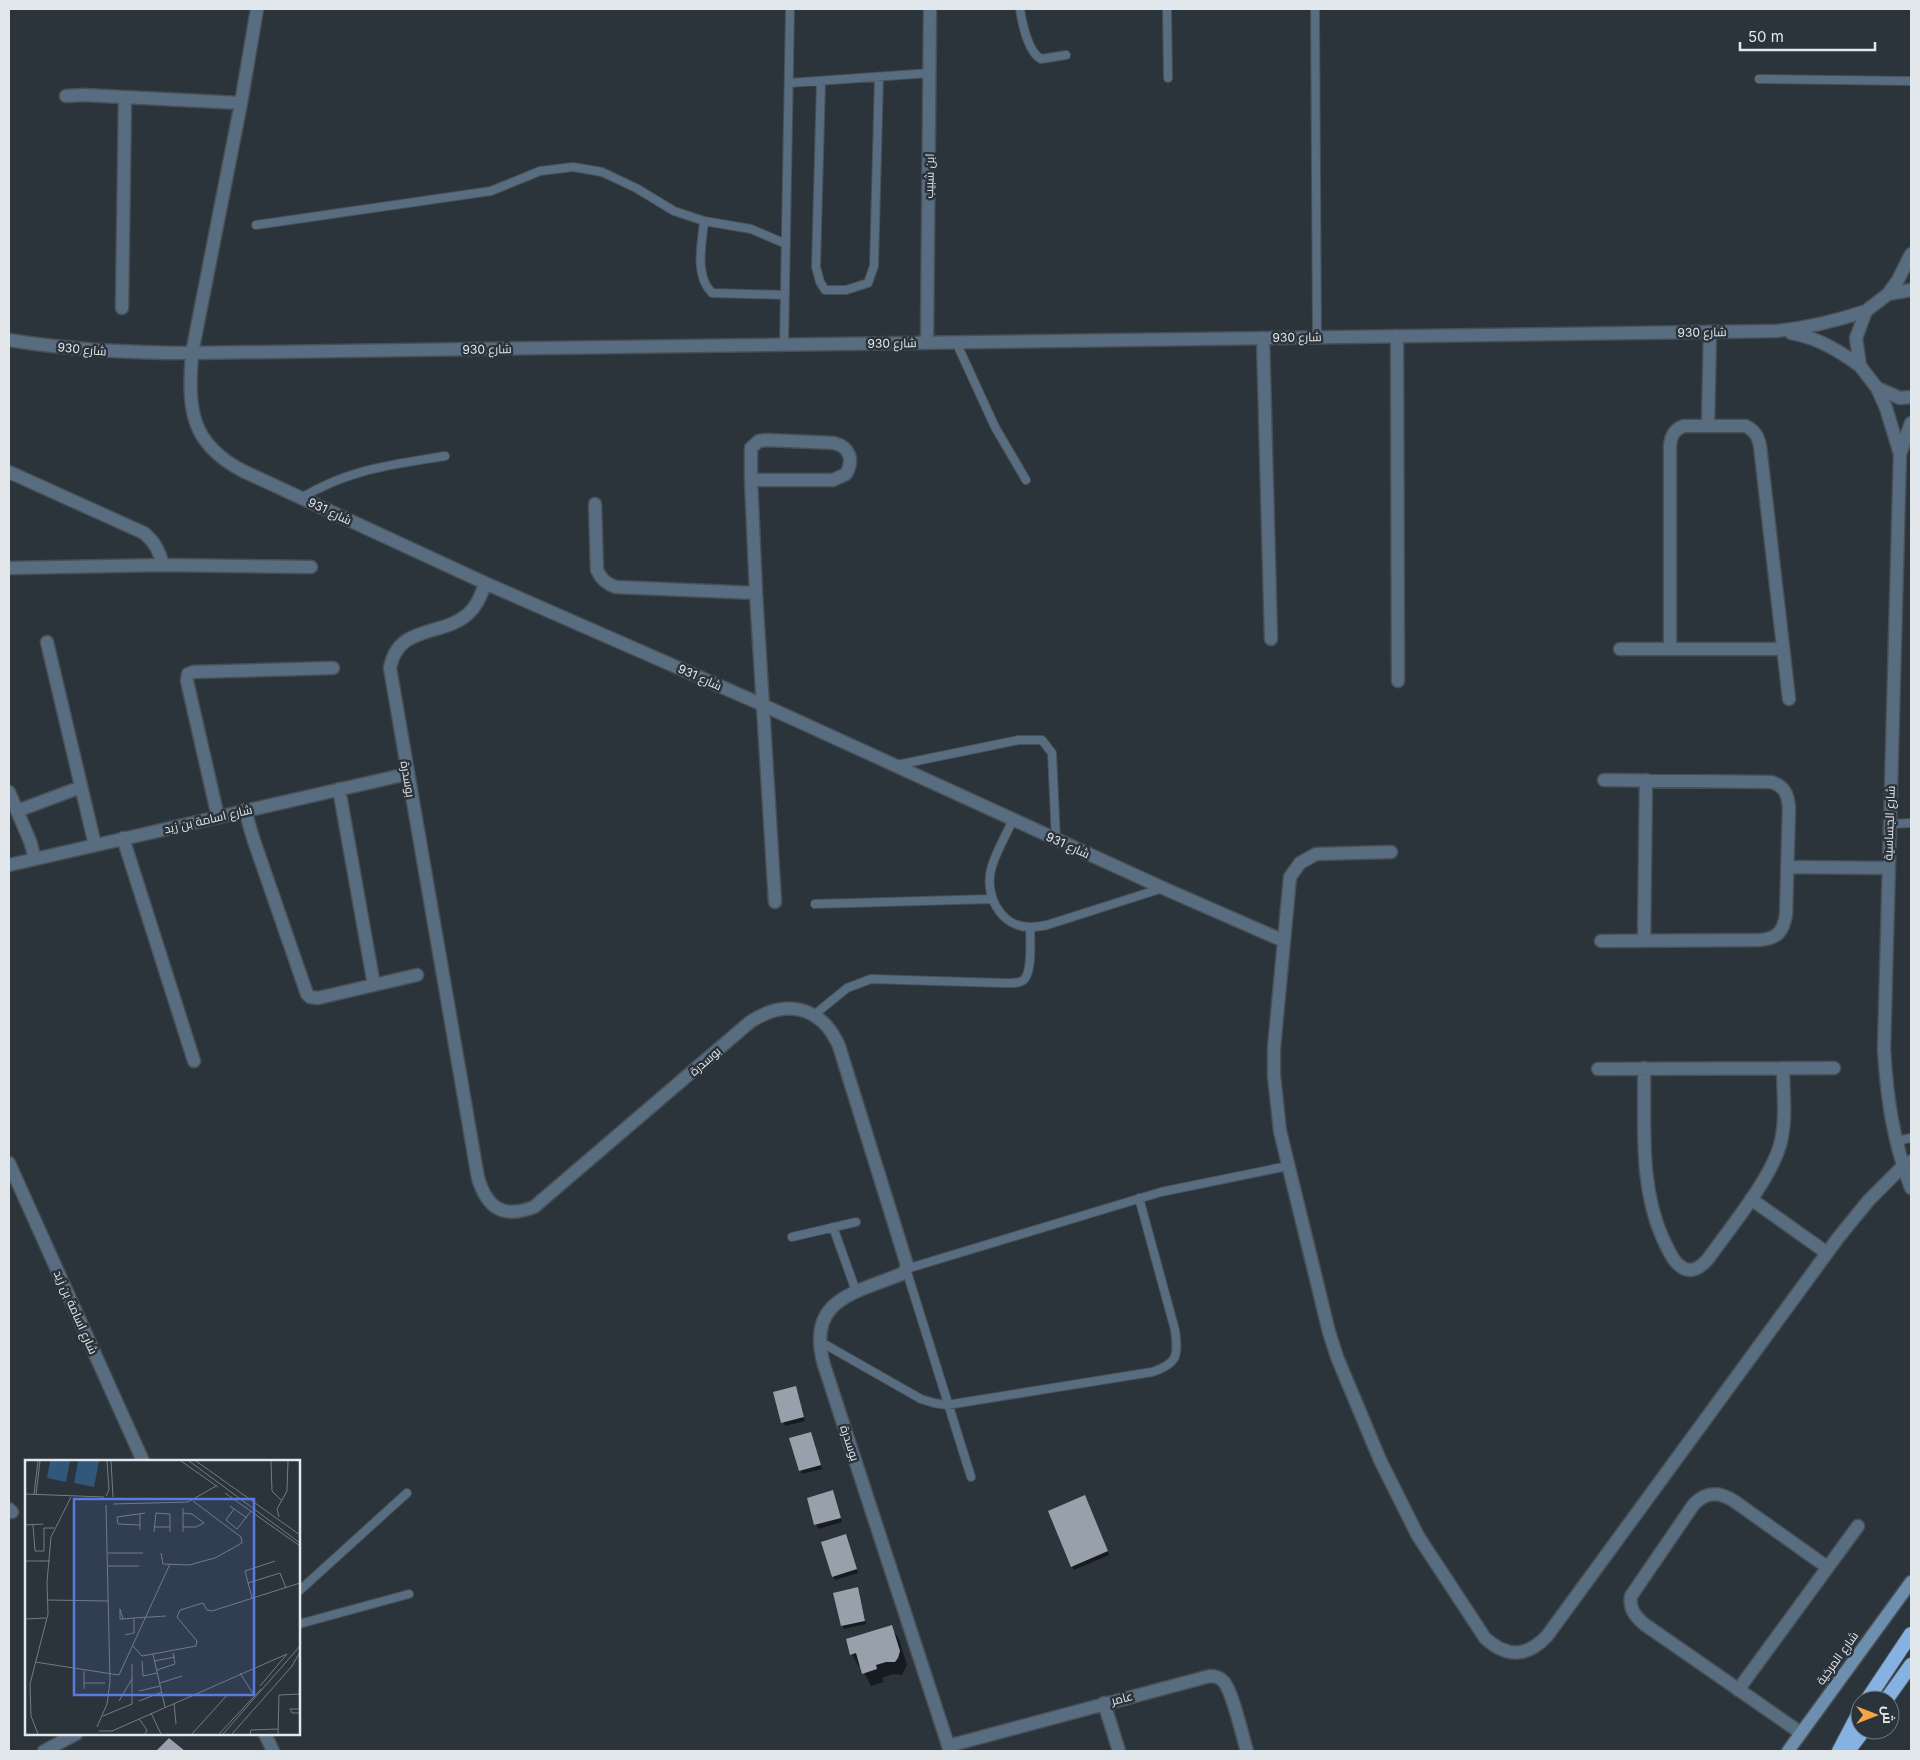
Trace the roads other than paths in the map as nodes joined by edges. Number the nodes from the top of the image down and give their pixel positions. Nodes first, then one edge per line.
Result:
1 (257, 9) edge
2 (790, 9) edge
3 (930, 9) edge
4 (1020, 9) edge
5 (1167, 9) edge
6 (1315, 9) edge
7 (1066, 55) dead end
8 (930, 74) junction
9 (879, 77) junction
10 (1168, 78) dead end
11 (1759, 80) dead end
12 (821, 81) junction
13 (1911, 81) edge
14 (789, 83) junction
15 (66, 96) dead end
16 (125, 97) junction
17 (241, 103) junction
18 (704, 221) junction
19 (256, 225) dead end
20 (786, 244) junction
21 (1911, 254) edge
22 (1911, 290) edge
23 (1888, 294) junction
24 (785, 295) junction
25 (122, 308) dead end
26 (1866, 311) junction
27 (1776, 331) junction
28 (1710, 332) junction
29 (1397, 336) junction
30 (1317, 337) junction
31 (1263, 338) junction
32 (9, 340) edge
33 (927, 342) junction
34 (956, 342) junction
35 (784, 345) junction
36 (192, 353) junction
37 (1860, 366) junction
38 (1877, 388) junction
39 (1911, 397) edge
40 (1911, 423) edge
41 (1708, 425) junction
42 (1900, 454) junction
43 (445, 456) dead end
44 (9, 472) edge
45 (750, 480) junction
46 (1026, 480) dead end
47 (301, 498) junction
48 (595, 504) dead end
49 (163, 565) junction
50 (310, 567) dead end
51 (9, 568) edge
52 (485, 583) junction
53 (756, 593) junction
54 (1271, 639) dead end
55 (47, 642) dead end
56 (1620, 649) dead end
57 (1670, 649) junction
58 (1784, 649) junction
59 (333, 668) dead end
60 (1398, 681) dead end
61 (1789, 699) dead end
62 (763, 704) junction
63 (895, 766) junction
64 (407, 774) junction
65 (1604, 780) dead end
66 (1646, 780) junction
67 (81, 787) junction
68 (339, 789) junction
69 (9, 792) edge
70 (245, 810) junction
71 (17, 811) junction
72 (218, 817) junction
73 (1014, 820) junction
74 (1911, 823) edge
75 (1890, 824) junction
76 (123, 838) junction
77 (1056, 840) junction
78 (95, 845) junction
79 (1391, 852) dead end
80 (35, 859) junction
81 (9, 865) edge
82 (1787, 867) junction
83 (1888, 868) junction
84 (1162, 888) junction
85 (992, 899) junction
86 (775, 902) dead end
87 (815, 904) dead end
88 (1030, 928) junction
89 (1284, 941) junction
90 (1601, 941) dead end
91 (1644, 941) junction
92 (417, 975) dead end
93 (374, 985) junction
94 (814, 1015) junction
95 (194, 1061) dead end
96 (1644, 1068) junction
97 (1783, 1068) junction
98 (1834, 1068) dead end
99 (1598, 1069) dead end
100 (1911, 1138) edge
101 (1895, 1141) junction
102 (1907, 1162) edge
103 (9, 1163) edge
104 (1288, 1166) junction
105 (1911, 1188) edge
106 (1139, 1198) junction
107 (1751, 1199) junction
108 (856, 1222) dead end
109 (833, 1227) junction
110 (792, 1237) dead end
111 (1827, 1253) junction
112 (906, 1269) junction
113 (856, 1291) junction
114 (819, 1342) junction
115 (947, 1405) junction
116 (143, 1460) edge
117 (971, 1478) dead end
118 (407, 1493) dead end
119 (1858, 1526) dead end
120 (1827, 1567) junction
121 (1911, 1582) edge
122 (300, 1590) edge
123 (409, 1594) dead end
124 (300, 1624) edge
125 (1911, 1634) edge
126 (1911, 1665) edge
127 (1738, 1690) junction
128 (1874, 1690) edge
129 (1893, 1690) edge
130 (1104, 1703) junction
131 (1850, 1731) edge
132 (1801, 1733) junction
133 (265, 1735) edge
134 (72, 1736) edge
135 (1856, 1740) edge
136 (949, 1748) edge
137 (44, 1751) edge
138 (60, 1751) edge
139 (273, 1751) edge
140 (1120, 1751) edge
141 (1247, 1751) edge
142 (1788, 1751) edge
143 (1839, 1751) edge
144 (1848, 1751) edge

1 - 17 street, شارع 931
2 - 14 lane
3 - 8 street, ابن شبيب
4 - 7 lane
5 - 10 lane
6 - 30 lane
8 - 9 lane
8 - 33 street, ابن شبيب
9 - 12 lane
9 - 12 lane
11 - 13 lane
12 - 14 lane
14 - 20 lane
15 - 16 street
16 - 17 street
16 - 25 street
17 - 36 street, شارع 931
18 - 19 lane
18 - 20 lane
18 - 24 lane
20 - 24 lane
21 - 23 street
22 - 23 street
23 - 26 street
24 - 35 lane
26 - 27 street, شارع 930
26 - 37 street
27 - 28 street, شارع 930
27 - 37 street, شارع 930
28 - 29 street, شارع 930
28 - 41 street
29 - 30 street, شارع 930
29 - 60 street
30 - 31 street, شارع 930
31 - 34 street, شارع 930
31 - 54 street
32 - 36 street, شارع 930
33 - 34 street, شارع 930
33 - 35 street, شارع 930
34 - 46 lane
35 - 36 street, شارع 930
36 - 47 street, شارع 931
37 - 38 street
38 - 39 street
38 - 42 street, شارع الجساسية
40 - 42 street, شارع الجساسية
41 - 57 street
41 - 58 street
42 - 75 street, شارع الجساسية
43 - 47 lane
44 - 49 street
45 - 45 street
45 - 53 street
47 - 52 street, شارع 931
48 - 53 street
49 - 50 street
49 - 51 street
52 - 62 street, شارع 931
52 - 64 street, بوسدرة
53 - 62 street
55 - 67 street
56 - 57 street
57 - 58 street
58 - 61 street
59 - 72 street
62 - 63 street, شارع 931
62 - 86 street
63 - 73 street, شارع 931
63 - 77 lane
64 - 68 street, شارع اسامة بن زيد
64 - 94 street, بوسدرة
65 - 66 street
66 - 82 street
66 - 91 street
67 - 71 street
67 - 78 street
68 - 70 street, شارع اسامة بن زيد
68 - 93 street
69 - 71 street
70 - 72 street, شارع اسامة بن زيد
70 - 93 street
71 - 80 street
72 - 76 street, شارع اسامة بن زيد
73 - 77 street, شارع 931
73 - 85 lane
74 - 75 lane
75 - 83 street, شارع الجساسية
76 - 78 street, شارع اسامة بن زيد
76 - 95 street
77 - 84 street, شارع 931
78 - 80 street, شارع اسامة بن زيد
79 - 89 street
80 - 81 street, شارع اسامة بن زيد
82 - 83 street
82 - 91 street
83 - 101 street, شارع الجساسية
84 - 88 lane
84 - 89 street, شارع 931
85 - 87 lane
85 - 88 lane
88 - 94 lane
89 - 104 street
90 - 91 street
92 - 93 street
94 - 112 street, بوسدرة
96 - 97 street
96 - 99 street
96 - 107 street
97 - 98 street
97 - 107 street
100 - 101 lane
101 - 102 street, شارع الجساسية
102 - 105 street, شارع الجساسية
102 - 111 street
103 - 116 street, شارع اسامة بن زيد
104 - 106 lane
104 - 111 street
106 - 112 lane
106 - 115 lane
107 - 111 street
108 - 109 lane
109 - 110 lane
109 - 113 lane
112 - 113 street, بوسدرة
112 - 115 lane
113 - 114 street, بوسدرة
114 - 115 lane
114 - 136 street, بوسدرة
115 - 117 lane
118 - 122 lane
119 - 120 street
120 - 127 street
120 - 127 street
121 - 132 main road, شارع المرخية
123 - 124 lane
125 - 128 highway
126 - 129 highway
127 - 132 street
130 - 136 street, عامر
130 - 140 street
130 - 141 street, عامر
131 - 143 highway
132 - 142 main road, شارع المرخية
133 - 139 street
134 - 137 street
134 - 138 street
135 - 144 highway

